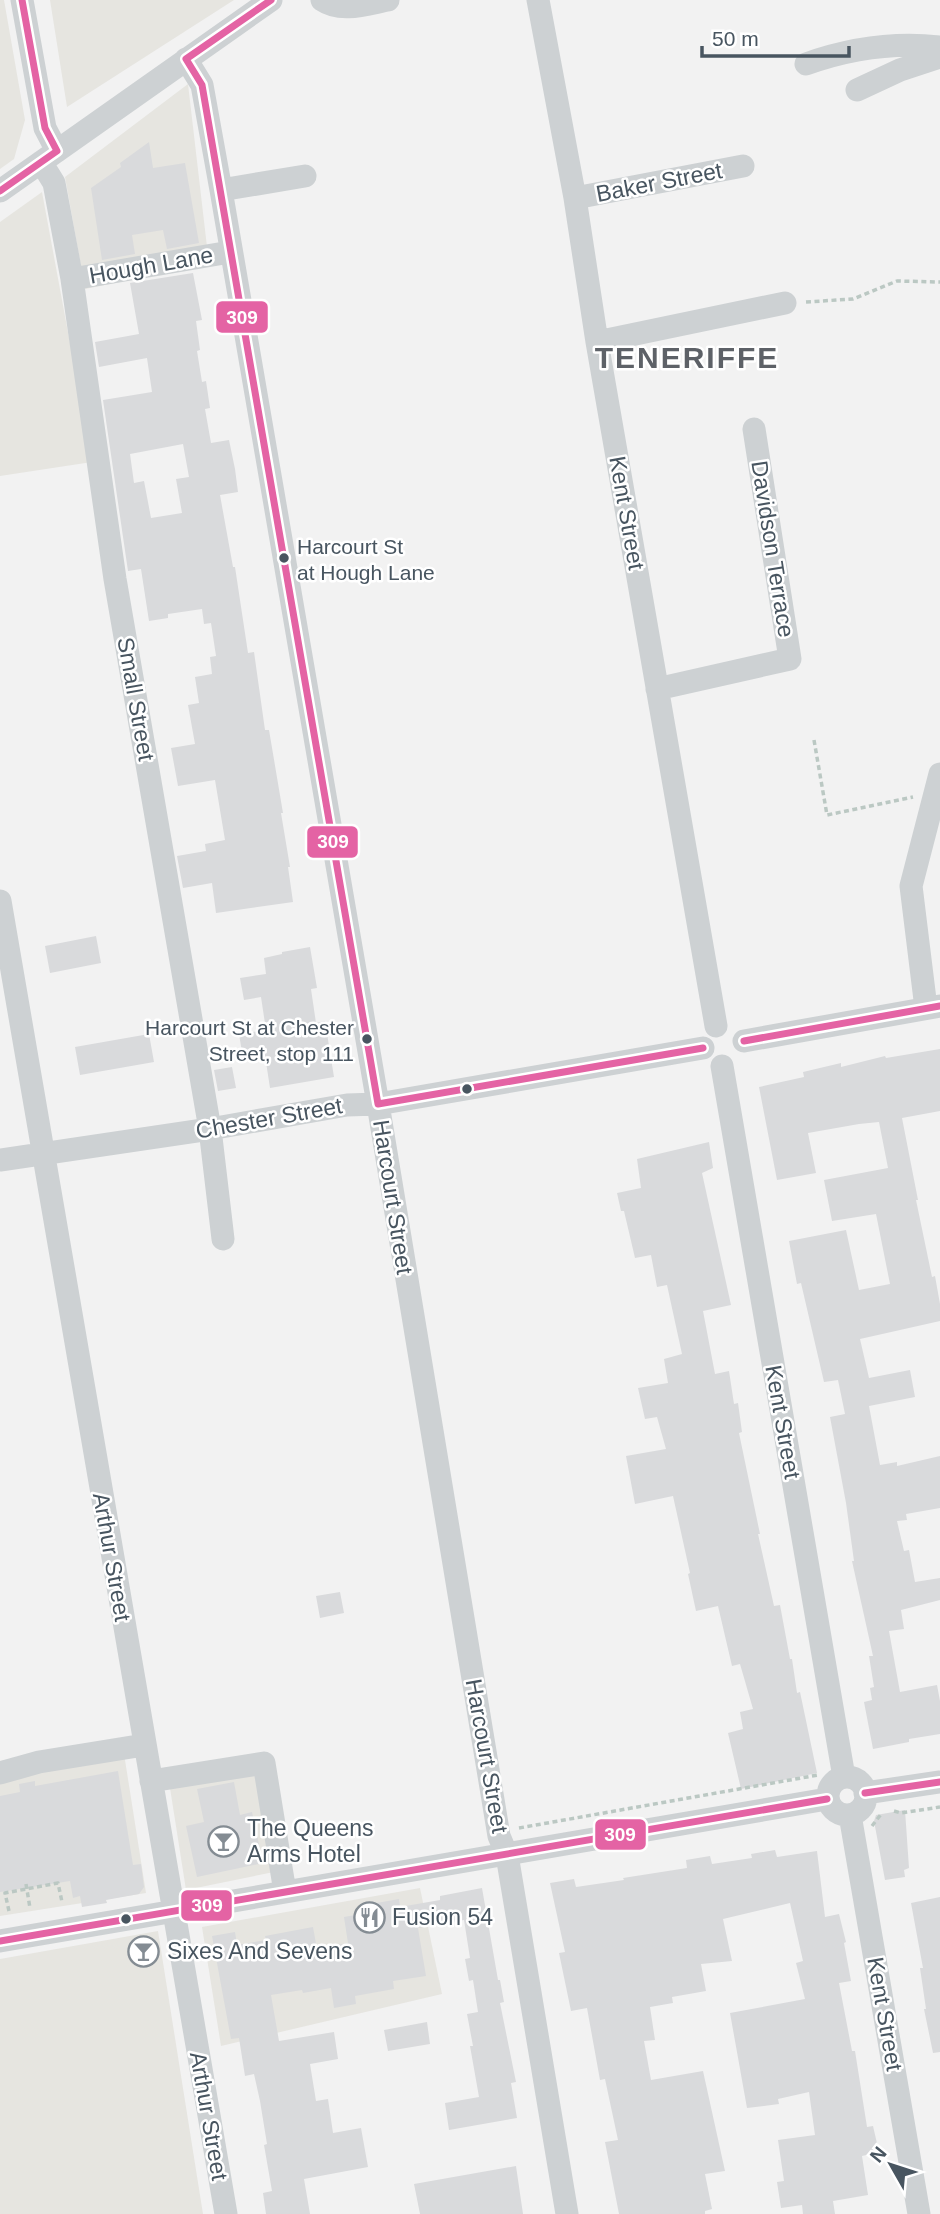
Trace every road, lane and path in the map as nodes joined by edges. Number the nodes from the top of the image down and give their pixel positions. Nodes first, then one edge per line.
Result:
1 (22, 0) edge
2 (271, 0) edge
3 (322, 0) edge
4 (388, 0) edge
5 (538, 0) edge
6 (940, 47) edge
7 (940, 57) edge
8 (186, 59) junction
9 (806, 64) dead end
10 (858, 90) dead end
11 (49, 156) junction
12 (743, 166) dead end
13 (305, 176) dead end
14 (221, 190) junction
15 (0, 191) edge
16 (575, 198) junction
17 (230, 252) junction
18 (72, 279) junction
19 (940, 282) edge
20 (785, 303) joint
21 (597, 342) junction
22 (754, 429) dead end
23 (657, 689) junction
24 (814, 740) dead end
25 (938, 783) edge
26 (0, 901) edge
27 (933, 1007) edge
28 (716, 1026) junction
29 (744, 1041) junction
30 (703, 1048) junction
31 (722, 1066) junction
32 (377, 1104) junction
33 (210, 1129) junction
34 (44, 1153) junction
35 (0, 1160) edge
36 (223, 1239) dead end
37 (144, 1745) junction
38 (0, 1773) edge
39 (844, 1777) junction
40 (151, 1781) junction
41 (940, 1782) edge
42 (865, 1793) junction
43 (827, 1799) junction
44 (940, 1807) edge
45 (850, 1815) junction
46 (871, 1827) dead end
47 (507, 1855) junction
48 (27, 1887) junction
49 (285, 1892) junction
50 (62, 1902) dead end
51 (30, 1908) dead end
52 (9, 1911) dead end
53 (173, 1912) junction
54 (0, 1941) edge
55 (226, 2214) edge
56 (567, 2214) edge
57 (919, 2214) edge

1 - 11 street, Small Street
2 - 8 street
3 - 4 street
5 - 16 street, Kent Street
6 - 9 street
7 - 10 street
8 - 11 street
8 - 14 street, Harcourt Street
11 - 15 street
11 - 18 street, Small Street
12 - 16 street, Baker Street
13 - 14 street
14 - 17 street, Harcourt Street
16 - 21 street, Kent Street
17 - 18 street, Hough Lane
17 - 32 street, Harcourt Street
18 - 33 street, Small Street
19 - 20 path
20 - 21 street
21 - 23 street, Kent Street
22 - 23 street, Davidson Terrace
23 - 28 street, Kent Street
24 - 25 path
25 - 27 street
26 - 34 street, Arthur Street
27 - 29 street
28 - 29 street
28 - 30 street
29 - 31 street
30 - 31 street
30 - 32 street, Chester Street
31 - 39 street, Kent Street
32 - 33 street, Chester Street
32 - 47 street, Harcourt Street
33 - 34 street, Chester Street
33 - 36 street, Small Street
34 - 35 street, Chester Street
34 - 37 street, Arthur Street
37 - 38 street
37 - 40 street, Arthur Street
39 - 42 street
39 - 43 street
40 - 49 street
40 - 53 street, Arthur Street
41 - 42 street
42 - 45 street
43 - 45 street
43 - 47 street
44 - 46 path
45 - 57 street, Kent Street
47 - 49 street
47 - 56 street, Harcourt Street
48 - 50 path
48 - 51 path
48 - 52 path
49 - 53 street
53 - 54 street
53 - 55 street, Arthur Street

